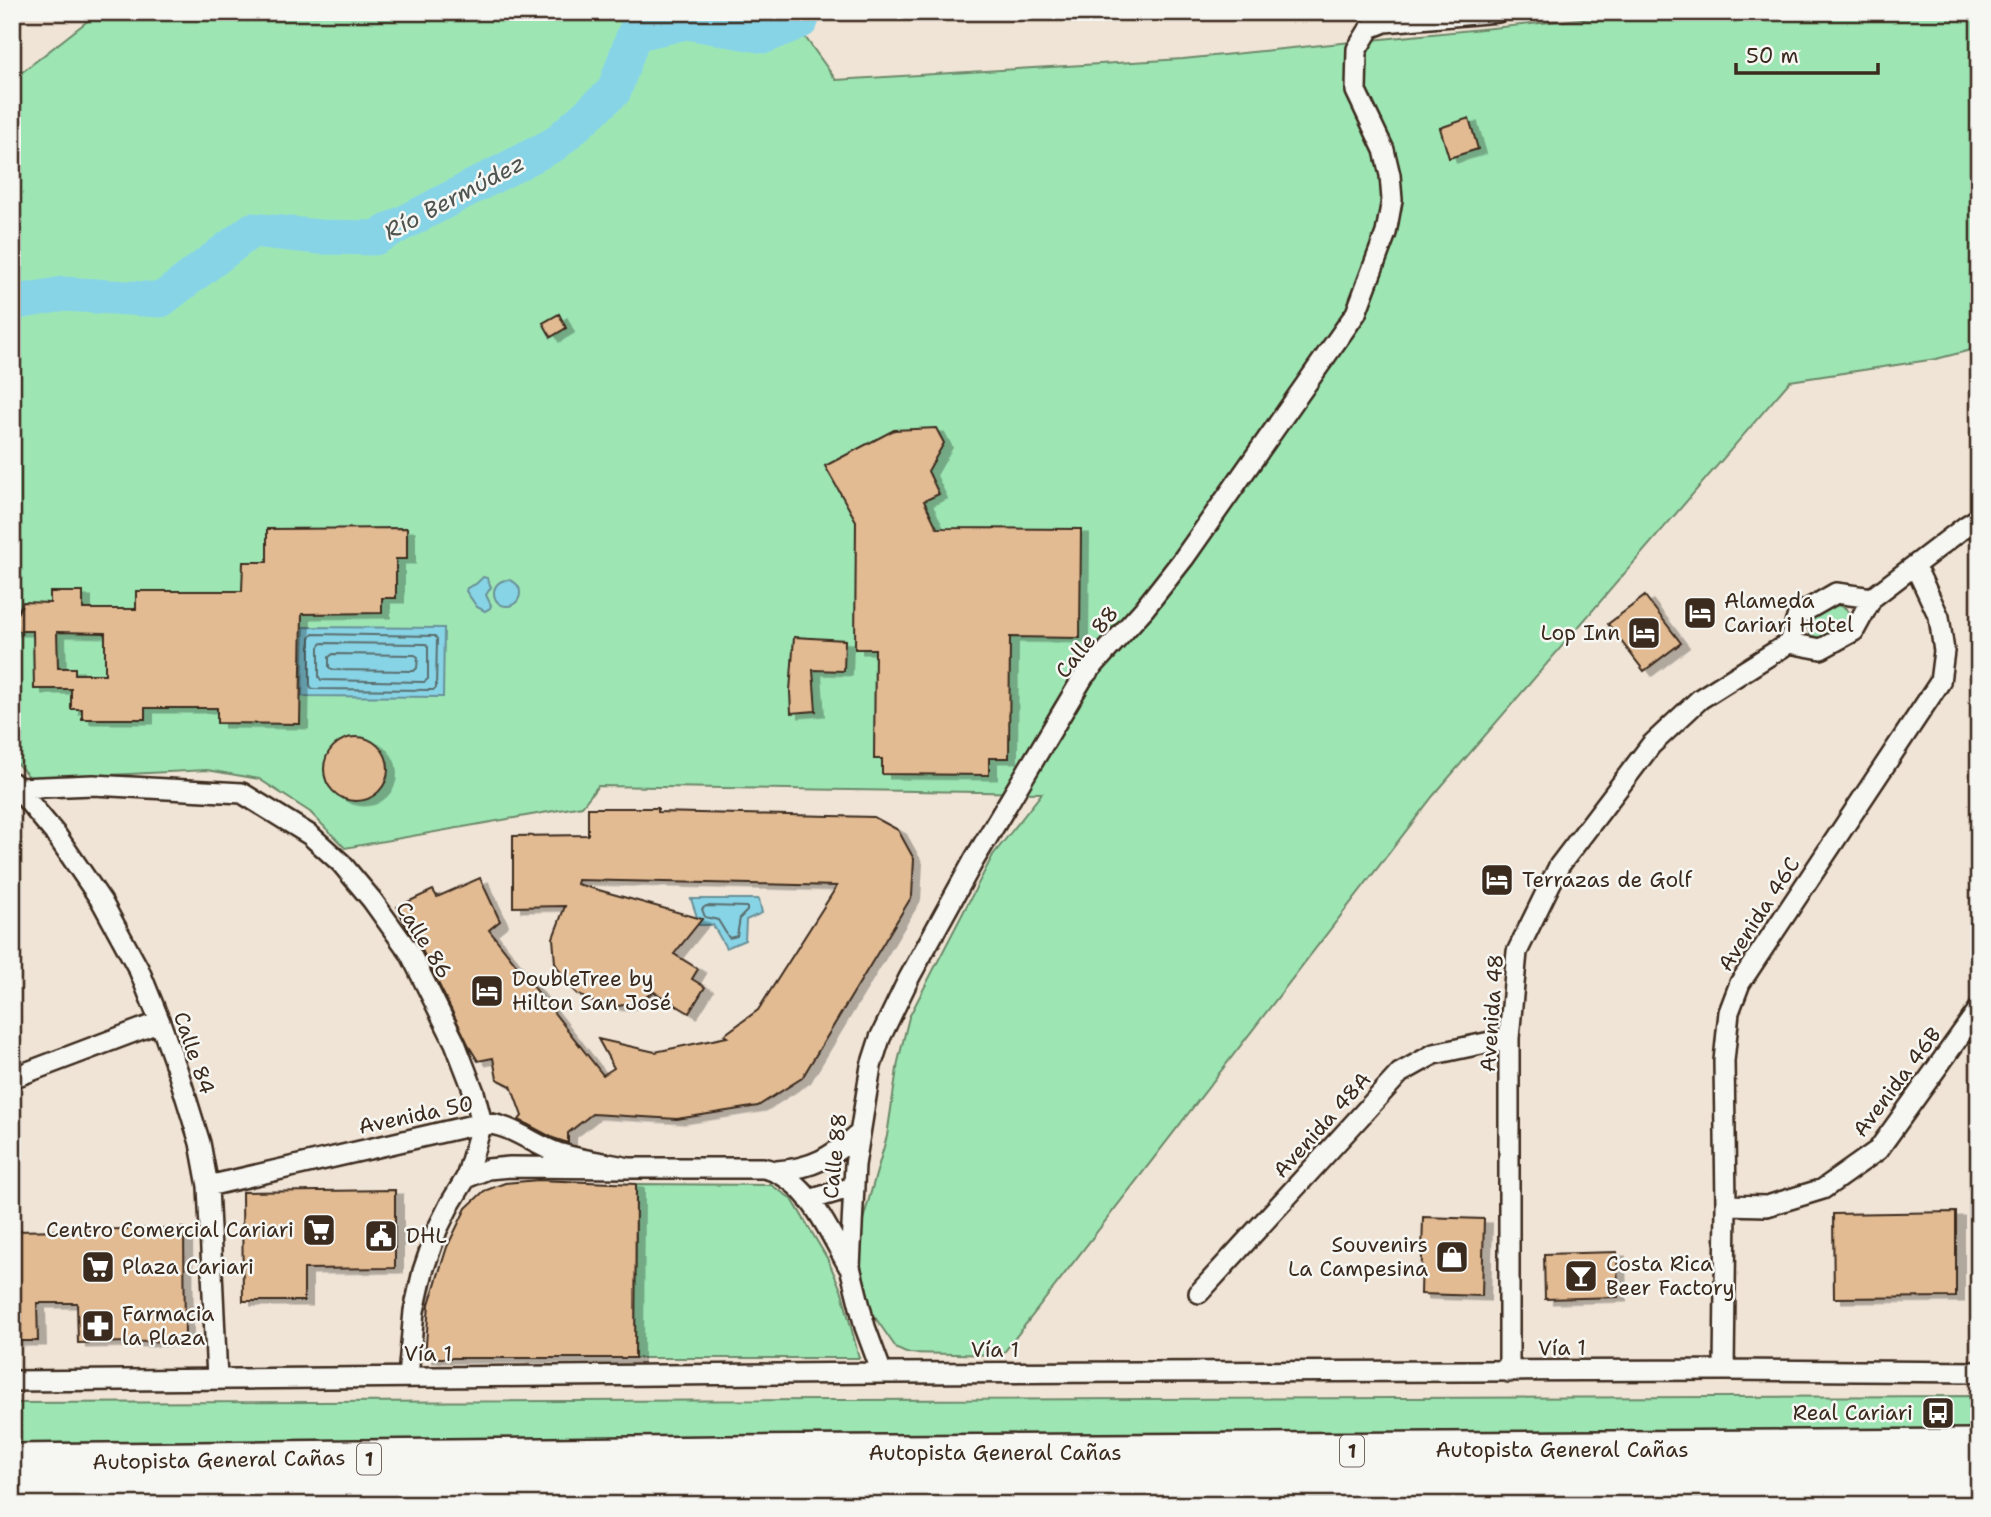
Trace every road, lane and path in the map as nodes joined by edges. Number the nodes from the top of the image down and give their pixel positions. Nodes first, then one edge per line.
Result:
1 (1498, 12) edge
2 (1979, 518) edge
3 (1915, 566) junction
4 (1872, 598) junction
5 (1789, 643) junction
6 (15, 785) edge
7 (1979, 1009) edge
8 (160, 1022) junction
9 (1509, 1038) junction
10 (12, 1078) edge
11 (482, 1123) junction
12 (859, 1135) junction
13 (629, 1168) junction
14 (777, 1171) junction
15 (466, 1178) junction
16 (208, 1186) junction
17 (853, 1187) junction
18 (809, 1200) junction
19 (1726, 1205) junction
20 (850, 1268) junction
21 (1199, 1293) dead end
22 (1724, 1370) junction
23 (1509, 1372) junction
24 (1979, 1372) edge
25 (882, 1373) junction
26 (408, 1377) junction
27 (217, 1379) junction
28 (12, 1381) edge
29 (1979, 1448) edge
30 (12, 1463) edge
31 (1979, 1479) edge
32 (1212, 1481) junction
33 (300, 1490) junction
34 (12, 1494) edge
35 (28, 1505) edge
36 (1322, 1505) edge

1 - 12 street, Calle 88
2 - 3 street
3 - 4 street
3 - 19 street, Avenida 46C
4 - 5 street
4 - 5 street
5 - 9 street, Avenida 48
6 - 8 street, Calle 84
6 - 11 street, Calle 86
7 - 19 street, Avenida 46B
8 - 10 street
8 - 16 street, Calle 84
9 - 21 street, Avenida 48A
9 - 23 street, Avenida 48
11 - 13 street, Avenida 50
11 - 15 street
11 - 16 street, Avenida 50
12 - 14 street, Avenida 50
12 - 17 street, Calle 88
13 - 14 street, Avenida 50
13 - 15 street, Avenida 50
14 - 18 street
15 - 26 street
16 - 27 street, Calle 84
17 - 18 street
17 - 20 street, Calle 88
18 - 20 street
19 - 22 street, Avenida 46C
20 - 25 street, Calle 88
22 - 23 street, Vía 1
22 - 24 street, Vía 1
23 - 25 street, Vía 1
25 - 26 street, Vía 1
26 - 27 street, Vía 1
27 - 28 street, Vía 1
29 - 30 highway, Autopista General Cañas / 1
31 - 32 highway, Autopista General Cañas / 1
32 - 33 highway, Autopista General Cañas / 1
32 - 36 highway
33 - 34 highway, Autopista General Cañas / 1
33 - 35 highway

